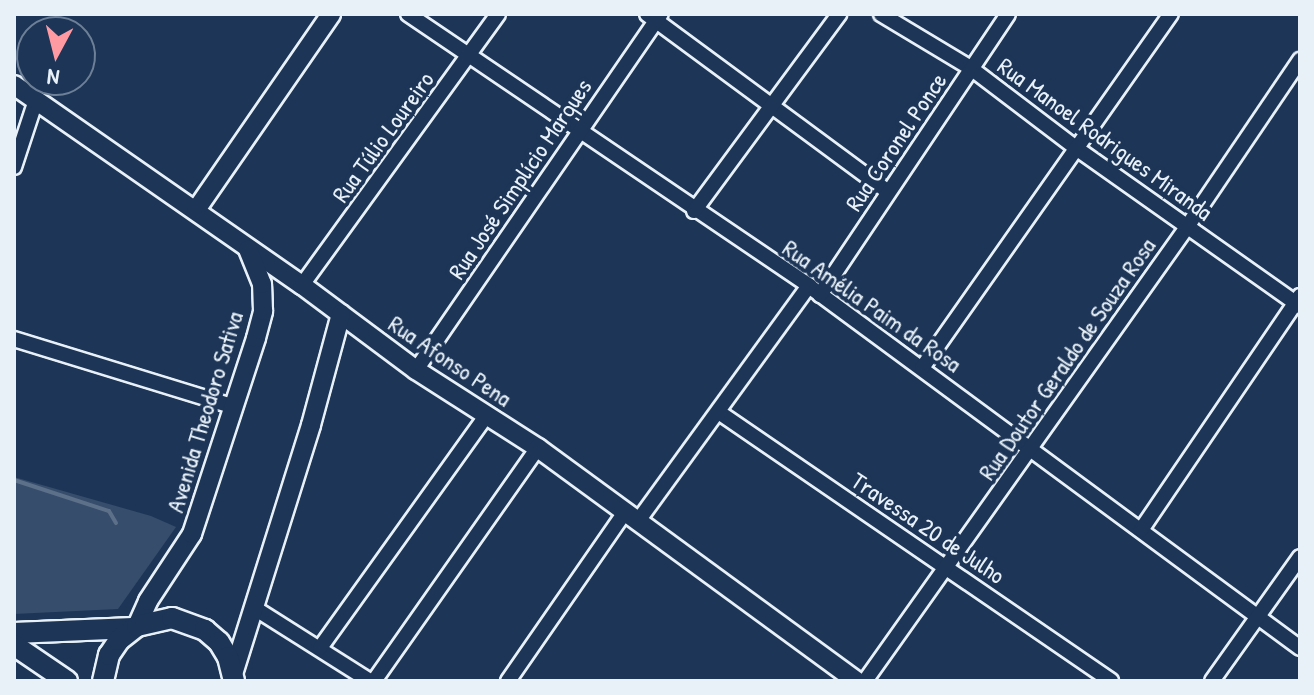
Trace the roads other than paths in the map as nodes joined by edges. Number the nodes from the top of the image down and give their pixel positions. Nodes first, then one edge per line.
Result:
1 (331, 14) edge
2 (408, 14) edge
3 (498, 14) edge
4 (839, 14) edge
5 (881, 14) edge
6 (1008, 14) edge
7 (1171, 14) edge
8 (655, 16) edge
9 (471, 53) junction
10 (1300, 60) edge
11 (972, 69) junction
12 (14, 85) edge
13 (36, 100) junction
14 (772, 104) junction
15 (580, 129) junction
16 (1076, 148) junction
17 (14, 167) edge
18 (887, 191) junction
19 (196, 210) junction
20 (694, 211) junction
21 (1187, 227) junction
22 (247, 247) junction
23 (302, 285) junction
24 (814, 290) junction
25 (1299, 301) edge
26 (341, 314) junction
27 (14, 339) edge
28 (922, 368) junction
29 (416, 370) junction
30 (235, 407) junction
31 (720, 413) junction
32 (487, 415) junction
33 (538, 448) junction
34 (1030, 449) junction
35 (631, 517) junction
36 (1141, 530) junction
37 (1300, 557) edge
38 (947, 566) junction
39 (256, 609) junction
40 (1259, 618) junction
41 (135, 627) junction
42 (14, 633) edge
43 (14, 645) edge
44 (320, 648) junction
45 (1300, 648) edge
46 (234, 677) edge
47 (67, 681) edge
48 (103, 681) edge
49 (372, 681) edge
50 (508, 681) edge
51 (856, 681) edge
52 (865, 681) edge
53 (1111, 681) edge
54 (1212, 681) edge

1 - 19 street
2 - 9 street, Rua Amélia Paim da Rosa
3 - 9 street, Rua Túlio Loureiro
4 - 14 street
5 - 11 street, Rua Manoel Rodrigues Miranda
6 - 11 street, Rua Coronel Ponce
7 - 16 street
8 - 14 street
8 - 15 street, Rua José Simplício Marques
9 - 15 street, Rua Amélia Paim da Rosa
9 - 23 street, Rua Túlio Loureiro
10 - 21 street, Rua Doutor Geraldo de Souza Rosa
11 - 16 street, Rua Manoel Rodrigues Miranda
11 - 18 street, Rua Coronel Ponce
12 - 13 street, Rua Afonso Pena
13 - 17 street
13 - 19 street, Rua Afonso Pena
14 - 18 street
14 - 20 street
15 - 20 street, Rua Amélia Paim da Rosa
15 - 29 street, Rua José Simplício Marques
16 - 21 street, Rua Manoel Rodrigues Miranda
16 - 28 street
18 - 24 street, Rua Coronel Ponce
19 - 22 street, Rua Afonso Pena
20 - 24 street, Rua Amélia Paim da Rosa
21 - 25 street, Rua Manoel Rodrigues Miranda
21 - 34 street, Rua Doutor Geraldo de Souza Rosa
22 - 23 street, Rua Afonso Pena
22 - 30 street, Avenida Theodoro Sativa
23 - 26 street, Rua Afonso Pena
24 - 28 street, Rua Amélia Paim da Rosa
24 - 31 street, Rua Coronel Ponce
25 - 36 street
26 - 29 street, Rua Afonso Pena
26 - 39 street
27 - 30 street
28 - 34 street, Rua Amélia Paim da Rosa
29 - 32 street, Rua Afonso Pena
30 - 41 street, Avenida Theodoro Sativa
31 - 35 street, Rua Coronel Ponce
31 - 38 street, Travessa 20 de Julho
32 - 33 street, Rua Afonso Pena
32 - 44 street
33 - 35 street, Rua Afonso Pena
33 - 49 street
34 - 36 street, Rua Amélia Paim da Rosa
34 - 38 street, Rua Doutor Geraldo de Souza Rosa
35 - 50 street, Rua Coronel Ponce
35 - 51 street, Rua Afonso Pena
36 - 40 street, Rua Amélia Paim da Rosa
37 - 40 street
38 - 52 street, Rua Doutor Geraldo de Souza Rosa
38 - 53 street, Travessa 20 de Julho
39 - 44 street
39 - 46 street
40 - 45 street, Rua Amélia Paim da Rosa
40 - 54 street
41 - 42 main road
41 - 46 main road
41 - 48 main road
43 - 47 main road
44 - 49 street

